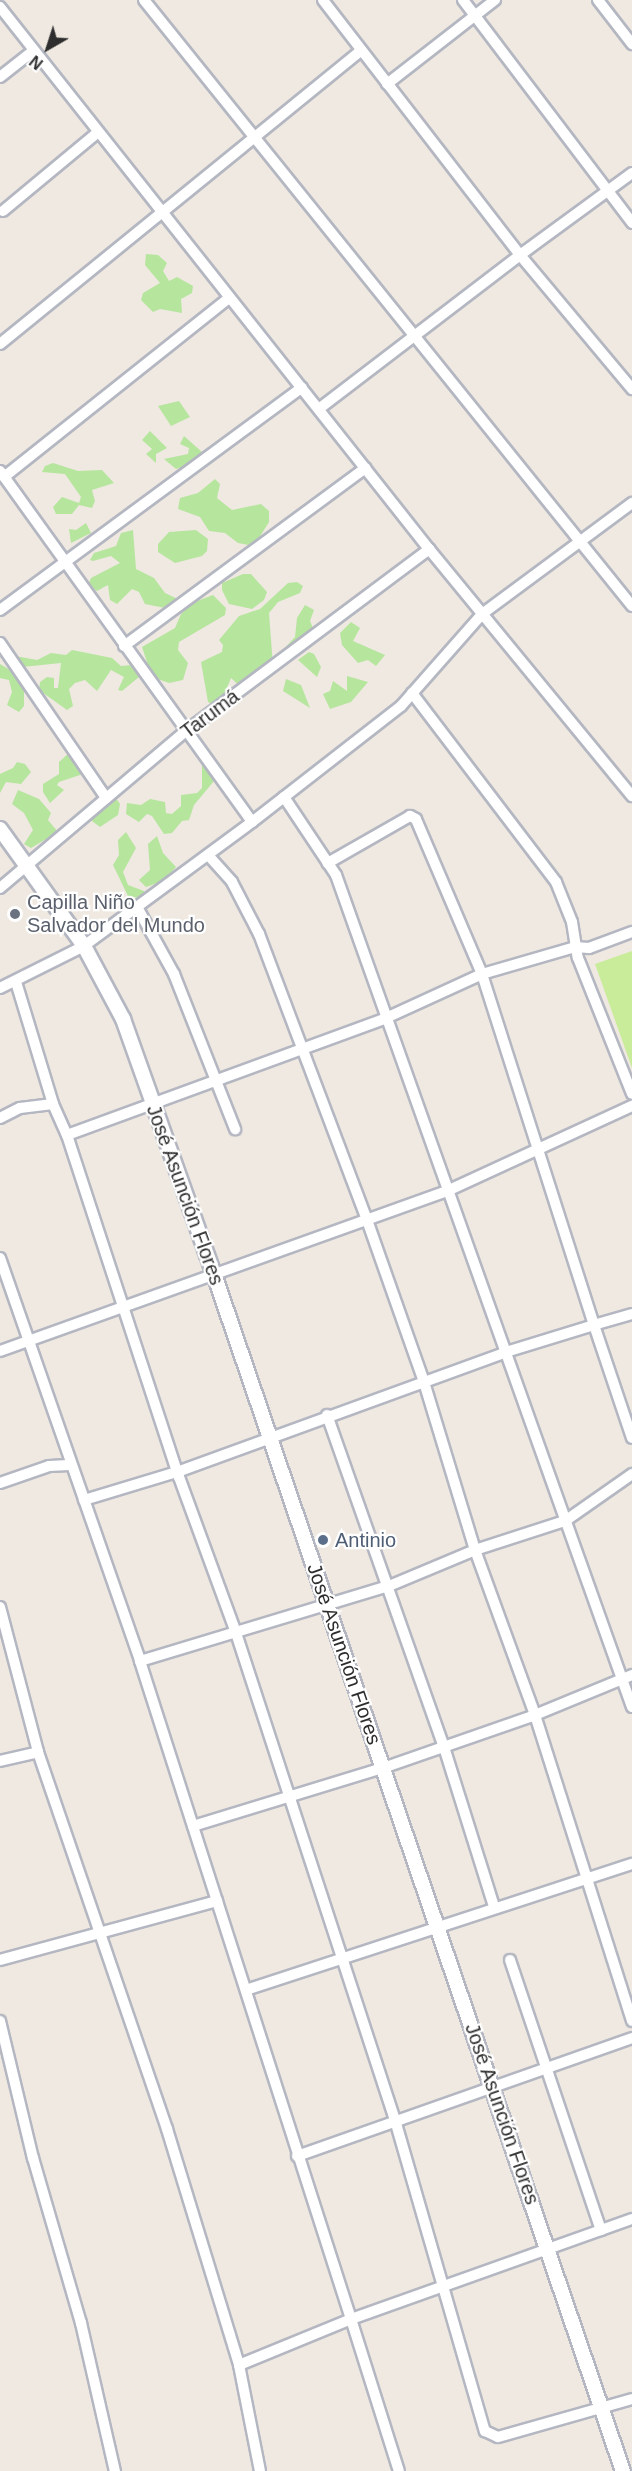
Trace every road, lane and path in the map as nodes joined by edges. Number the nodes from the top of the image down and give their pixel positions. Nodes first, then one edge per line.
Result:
1 (144, 0) edge
2 (323, 0) edge
3 (463, 0) edge
4 (495, 0) edge
5 (598, 0) edge
6 (0, 7) edge
7 (475, 15) junction
8 (632, 44) edge
9 (33, 51) junction
10 (361, 51) junction
11 (0, 78) edge
12 (387, 84) junction
13 (97, 133) junction
14 (254, 135) junction
15 (632, 173) edge
16 (607, 192) junction
17 (3, 211) dead end
18 (161, 213) junction
19 (632, 223) edge
20 (520, 255) junction
21 (228, 299) junction
22 (414, 333) junction
23 (0, 344) edge
24 (302, 387) junction
25 (632, 389) edge
26 (320, 408) junction
27 (365, 468) junction
28 (2, 474) edge
29 (632, 503) edge
30 (579, 540) junction
31 (429, 549) junction
32 (63, 561) junction
33 (632, 606) edge
34 (0, 610) edge
35 (482, 614) junction
36 (0, 643) edge
37 (124, 646) junction
38 (412, 693) junction
39 (186, 731) junction
40 (632, 796) edge
41 (284, 797) junction
42 (106, 798) junction
43 (252, 822) junction
44 (0, 829) edge
45 (208, 855) junction
46 (328, 863) junction
47 (27, 867) junction
48 (0, 888) edge
49 (137, 907) junction
50 (632, 932) edge
51 (84, 946) junction
52 (574, 947) junction
53 (482, 974) junction
54 (16, 982) junction
55 (0, 988) edge
56 (386, 1018) junction
57 (302, 1049) junction
58 (218, 1080) junction
59 (632, 1094) edge
60 (53, 1104) junction
61 (152, 1104) junction
62 (632, 1106) edge
63 (0, 1118) edge
64 (235, 1129) dead end
65 (67, 1135) junction
66 (536, 1150) junction
67 (447, 1191) junction
68 (367, 1220) junction
69 (0, 1258) edge
70 (214, 1274) junction
71 (122, 1306) junction
72 (632, 1314) edge
73 (594, 1325) junction
74 (27, 1338) junction
75 (0, 1351) edge
76 (506, 1352) junction
77 (424, 1382) junction
78 (327, 1415) junction
79 (269, 1437) junction
80 (632, 1438) edge
81 (69, 1465) junction
82 (177, 1473) junction
83 (632, 1474) edge
84 (0, 1483) edge
85 (84, 1500) junction
86 (565, 1521) junction
87 (475, 1550) junction
88 (389, 1586) junction
89 (327, 1602) junction
90 (0, 1607) edge
91 (236, 1634) junction
92 (140, 1661) junction
93 (627, 1677) edge
94 (632, 1707) edge
95 (534, 1715) junction
96 (444, 1747) junction
97 (38, 1752) junction
98 (0, 1761) edge
99 (383, 1768) junction
100 (290, 1797) junction
101 (193, 1826) junction
102 (632, 1864) edge
103 (587, 1880) junction
104 (217, 1901) junction
105 (494, 1907) junction
106 (436, 1926) junction
107 (102, 1932) junction
108 (341, 1957) junction
109 (0, 1960) edge
110 (510, 1960) dead end
111 (246, 1990) junction
112 (632, 2021) edge
113 (0, 2022) edge
114 (632, 2038) edge
115 (544, 2068) junction
116 (492, 2085) junction
117 (395, 2120) junction
118 (297, 2156) junction
119 (632, 2219) edge
120 (601, 2230) junction
121 (550, 2250) junction
122 (441, 2288) junction
123 (351, 2319) junction
124 (239, 2365) junction
125 (632, 2399) edge
126 (601, 2410) junction
127 (115, 2471) edge
128 (260, 2471) edge
129 (399, 2471) edge
130 (623, 2471) edge

1 - 14 street
2 - 10 street
3 - 7 street
4 - 7 street
5 - 8 street
6 - 9 street
7 - 12 street
7 - 16 street
9 - 11 street
9 - 13 street
10 - 12 street
10 - 14 street
12 - 20 street
13 - 17 street
13 - 18 street
14 - 18 street
14 - 22 street
15 - 16 street
16 - 19 street
16 - 20 street
18 - 21 street
18 - 23 street
20 - 22 street
20 - 25 street
21 - 24 street
21 - 28 street
22 - 26 street
22 - 30 street
24 - 26 street
24 - 32 street
26 - 27 street
27 - 31 street
27 - 37 street
28 - 32 street
29 - 30 street
30 - 33 street
30 - 35 street
31 - 35 street
31 - 39 street, Tarumá
32 - 34 street
32 - 37 street
35 - 38 street
35 - 40 street
36 - 42 street
37 - 39 street
38 - 41 street
38 - 52 street
39 - 42 street, Tarumá
39 - 43 street
41 - 43 street
41 - 46 street
42 - 47 street, Tarumá
43 - 45 street
44 - 47 street, José Asunción Flores
45 - 49 street
45 - 57 street
46 - 53 street
46 - 56 street
47 - 48 street, Tarumá
47 - 51 street, José Asunción Flores
49 - 51 street
49 - 58 street
50 - 52 street
51 - 54 street
51 - 61 street, José Asunción Flores
52 - 53 street
52 - 59 street
53 - 56 street
53 - 66 street
54 - 55 street
54 - 60 street
56 - 57 street
56 - 67 street
57 - 58 street
57 - 68 street
58 - 61 street
58 - 64 street
60 - 63 street
60 - 65 street
61 - 65 street
61 - 70 street, José Asunción Flores
62 - 66 street
65 - 71 street
66 - 67 street
66 - 73 street
67 - 68 street
67 - 76 street
68 - 70 street
68 - 77 street
69 - 74 street
70 - 71 street
70 - 79 street, José Asunción Flores
71 - 74 street
71 - 82 street
72 - 73 street
73 - 76 street
73 - 80 street
74 - 75 street
74 - 81 street
76 - 77 street
76 - 86 street
77 - 78 street
77 - 87 street
78 - 79 street
78 - 88 street
79 - 82 street
79 - 89 street, José Asunción Flores
81 - 84 street
81 - 85 street
82 - 85 street
82 - 91 street
83 - 86 street
85 - 92 street
86 - 87 street
86 - 93 street
87 - 88 street
87 - 95 street
88 - 89 street
88 - 96 street
89 - 91 street
89 - 99 street, José Asunción Flores
90 - 97 street
91 - 92 street
91 - 100 street
92 - 101 street
93 - 94 street
93 - 95 street
95 - 96 street
95 - 103 street
96 - 99 street
96 - 105 street
97 - 98 street
97 - 107 street
99 - 100 street
99 - 106 street, José Asunción Flores
100 - 101 street
100 - 108 street
101 - 104 street
102 - 103 street
103 - 105 street
103 - 112 street
104 - 107 street
104 - 111 street
105 - 106 street
106 - 108 street
106 - 116 street, José Asunción Flores
107 - 109 street
107 - 124 street
108 - 111 street
108 - 117 street
110 - 115 street
111 - 118 street
113 - 127 street
114 - 115 street
115 - 116 street
115 - 120 street
116 - 117 street
116 - 121 street, José Asunción Flores
117 - 118 street
117 - 122 street
118 - 123 street
119 - 120 street
120 - 121 street
121 - 122 street
121 - 126 street, José Asunción Flores
122 - 123 street
122 - 126 street
123 - 124 street
123 - 129 street
124 - 128 street
125 - 126 street
126 - 130 street, José Asunción Flores

